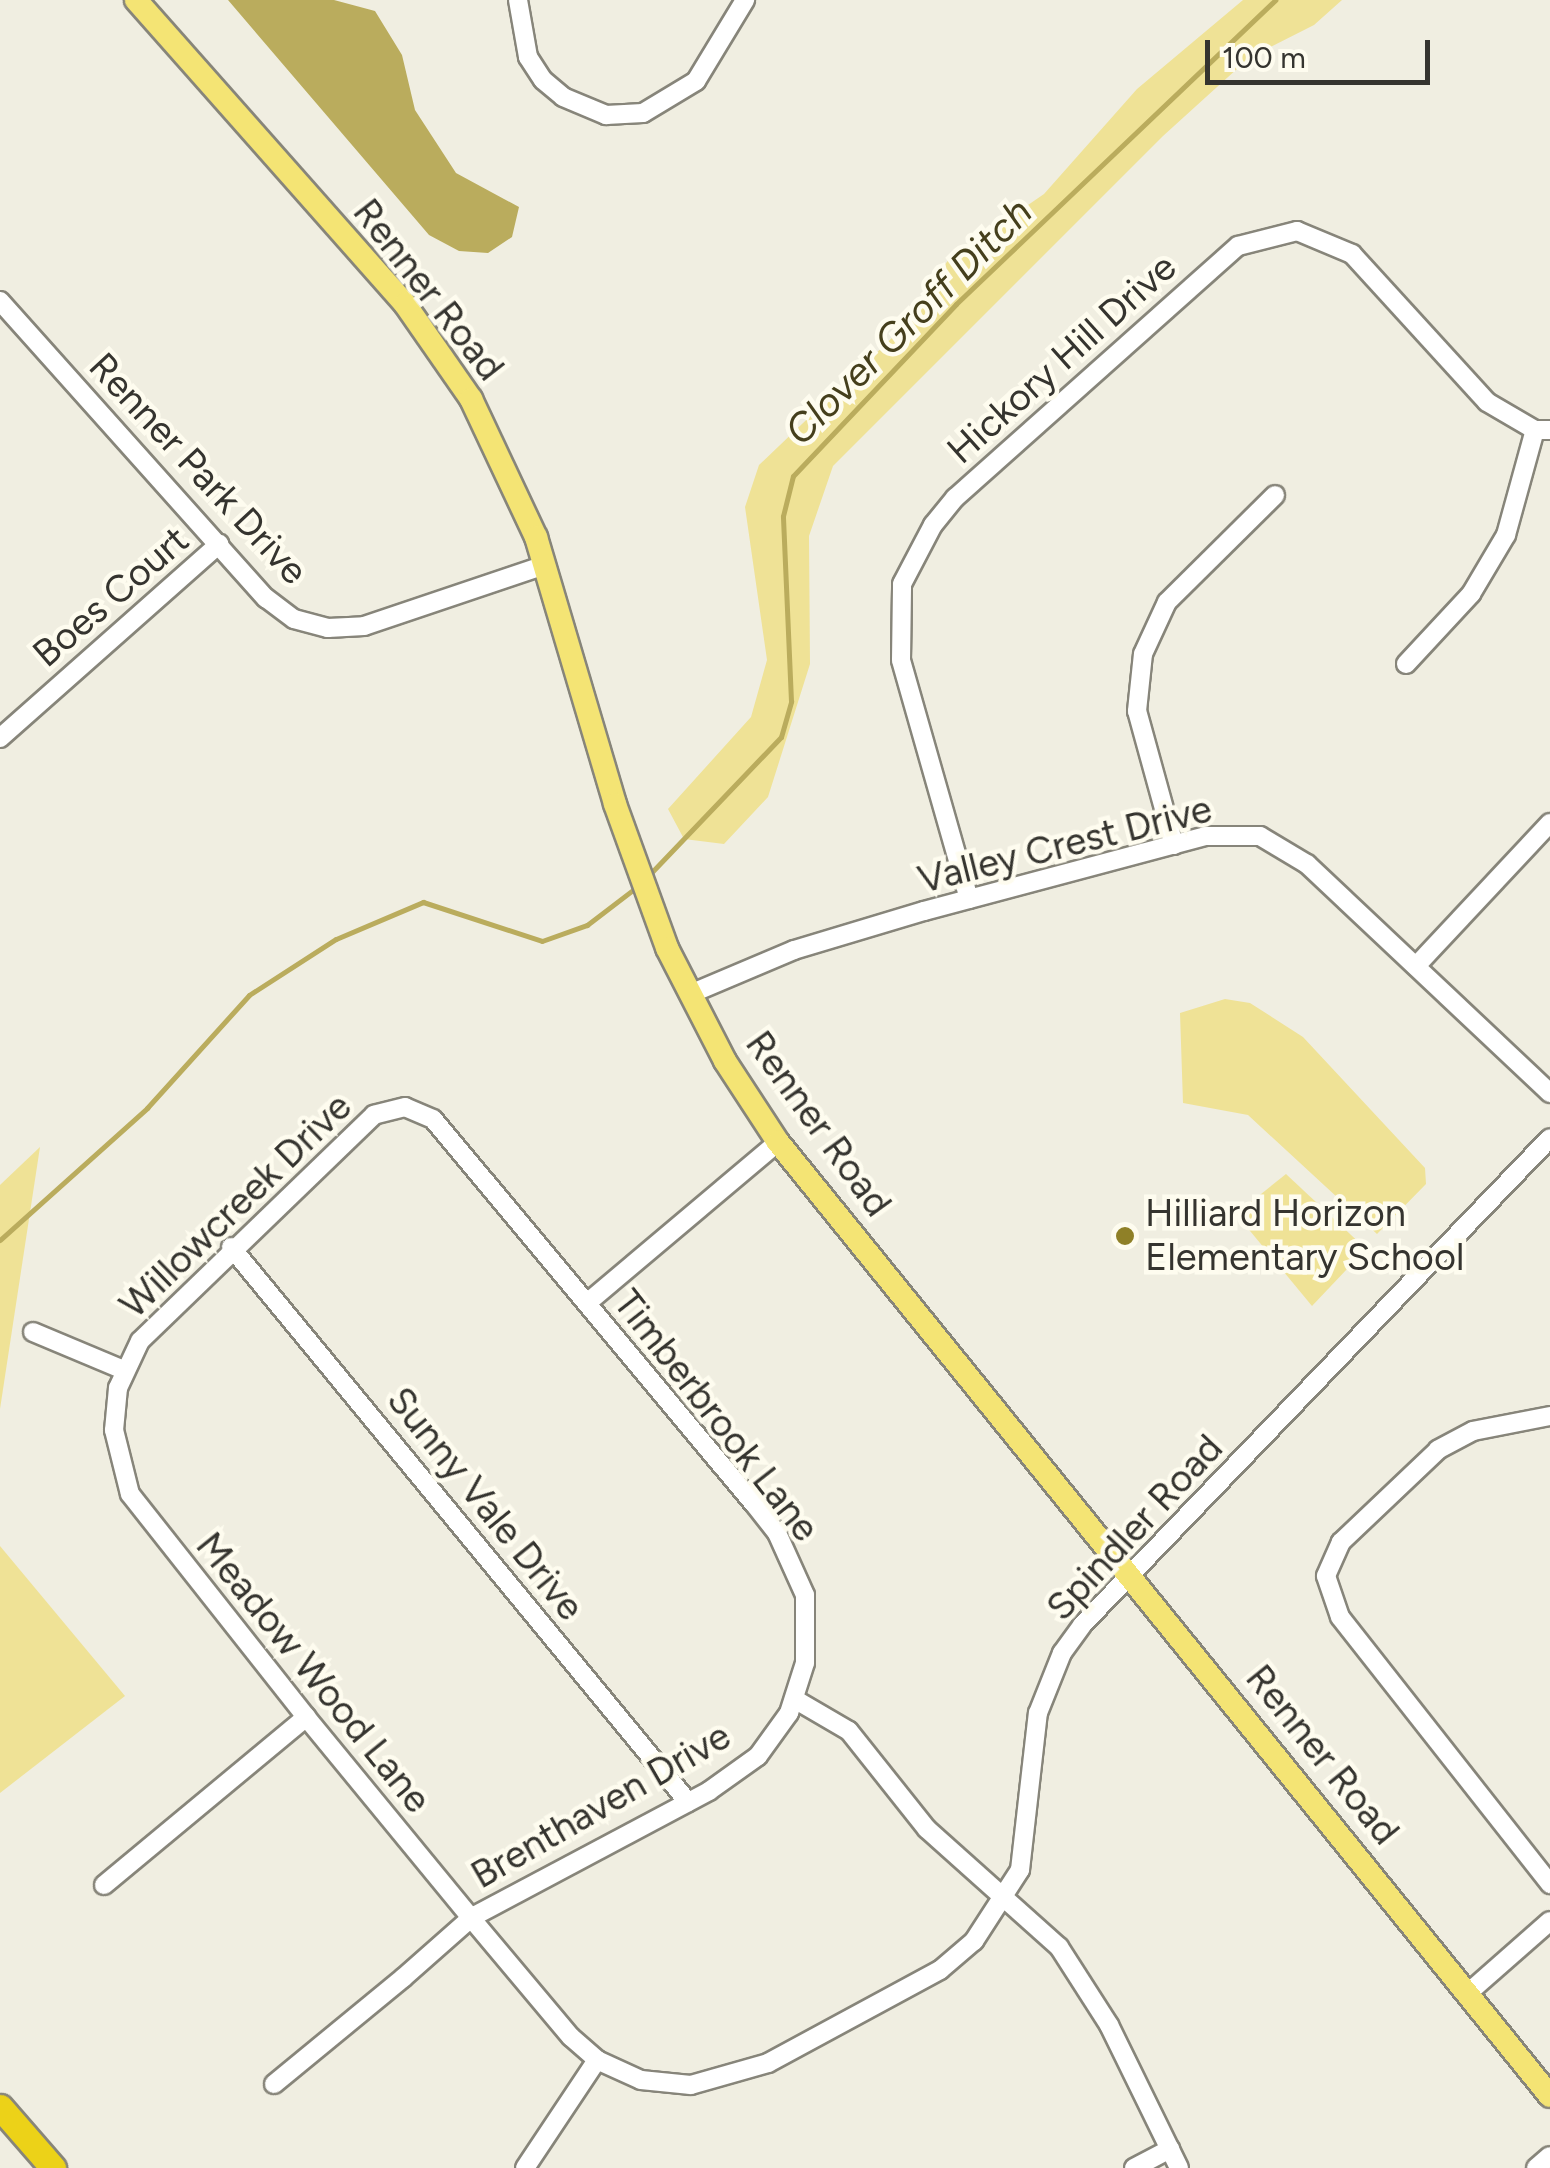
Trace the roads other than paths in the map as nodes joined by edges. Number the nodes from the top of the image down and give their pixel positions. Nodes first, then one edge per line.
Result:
1 (136, 0) edge
2 (518, 0) edge
3 (745, 0) edge
4 (0, 301) edge
5 (1542, 430) edge
6 (1275, 496) dead end
7 (220, 544) junction
8 (545, 565) junction
9 (1406, 664) dead end
10 (0, 738) edge
11 (1550, 823) edge
12 (1174, 844) junction
13 (969, 899) junction
14 (1416, 966) junction
15 (690, 994) junction
16 (1550, 1094) edge
17 (405, 1107) joint
18 (1550, 1138) edge
19 (778, 1142) junction
20 (231, 1247) junction
21 (586, 1303) junction
22 (34, 1332) dead end
23 (124, 1370) junction
24 (1550, 1416) edge
25 (1133, 1574) junction
26 (796, 1700) junction
27 (306, 1717) junction
28 (688, 1802) junction
29 (1550, 1884) edge
30 (104, 1886) dead end
31 (1006, 1898) junction
32 (471, 1918) junction
33 (1550, 1920) edge
34 (1468, 1993) junction
35 (597, 2060) junction
36 (274, 2084) dead end
37 (1550, 2096) edge
38 (0, 2108) edge
39 (1170, 2149) junction
40 (1550, 2156) edge
41 (54, 2168) edge
42 (525, 2168) edge
43 (1134, 2168) edge
44 (1179, 2168) edge
45 (1536, 2168) edge

1 - 8 main road, Renner Road
2 - 3 street
4 - 7 street, Renner Park Drive
5 - 9 street
5 - 13 street, Hickory Hill Drive
6 - 12 street
7 - 8 street, Renner Park Drive
7 - 10 street, Boes Court
8 - 15 main road, Renner Road
11 - 14 street
12 - 13 street, Valley Crest Drive
12 - 14 street, Valley Crest Drive
13 - 15 street, Valley Crest Drive
14 - 16 street, Valley Crest Drive
15 - 19 main road, Renner Road
17 - 20 street, Willowcreek Drive
17 - 21 street, Timberbrook Lane
18 - 25 street, Spindler Road
19 - 21 street
19 - 25 main road, Renner Road
20 - 23 street, Willowcreek Drive
20 - 28 street, Sunny Vale Drive
21 - 26 street, Timberbrook Lane
22 - 23 street
23 - 27 street, Meadow Wood Lane
24 - 29 street
25 - 31 street, Spindler Road
25 - 34 main road, Renner Road
26 - 28 street, Brenthaven Drive
26 - 31 street
27 - 30 street
27 - 32 street, Meadow Wood Lane
28 - 32 street, Brenthaven Drive
31 - 35 street, Spindler Road
31 - 39 street
32 - 35 street, Meadow Wood Lane
32 - 36 street, Brenthaven Drive
33 - 34 street
34 - 37 main road, Renner Road
35 - 42 street
38 - 41 highway
39 - 43 street
39 - 44 street
40 - 45 street

